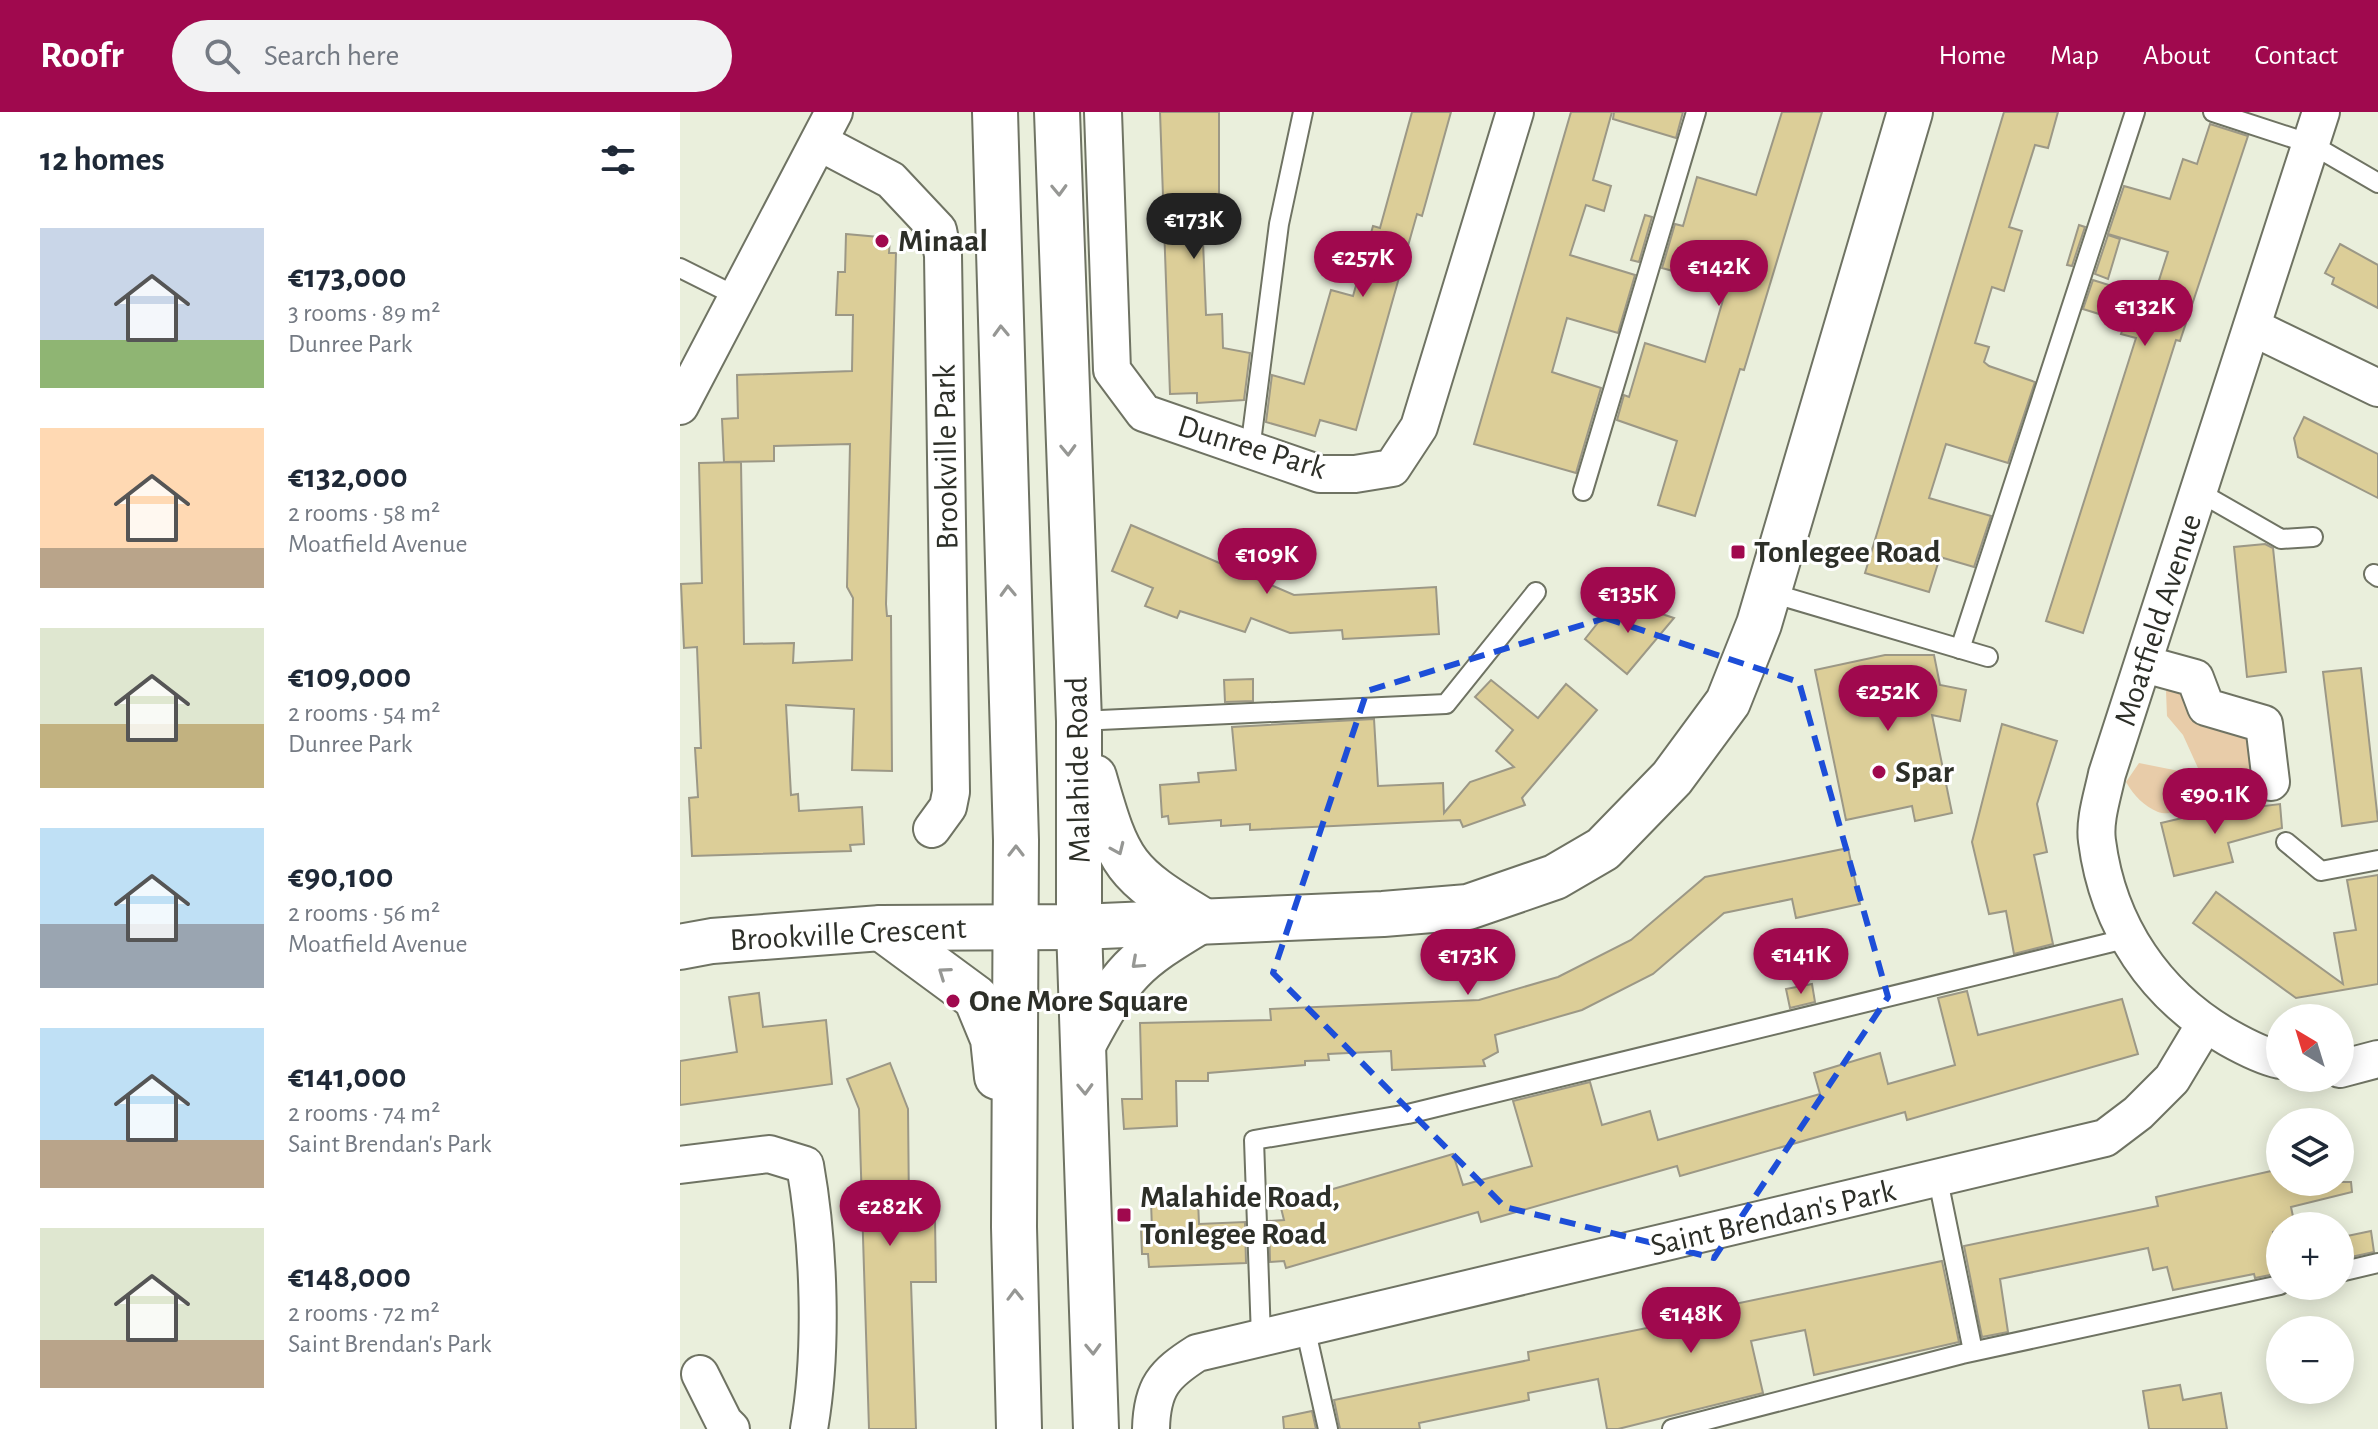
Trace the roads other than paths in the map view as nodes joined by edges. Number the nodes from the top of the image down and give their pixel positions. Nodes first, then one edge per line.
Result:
1 (995, 112) edge
2 (1057, 112) edge
3 (1103, 112) edge
4 (1303, 112) edge
5 (1515, 112) edge
6 (1696, 112) edge
7 (1910, 112) edge
8 (2135, 112) edge
9 (2213, 112) edge
10 (827, 127) edge
11 (2316, 128) edge
12 (2378, 183) edge
13 (680, 268) edge
14 (738, 297) junction
15 (2252, 327) junction
16 (2378, 388) edge
17 (680, 406) edge
18 (1250, 450) junction
19 (1583, 491) dead end
20 (2199, 492) junction
21 (2313, 537) dead end
22 (1536, 592) dead end
23 (1768, 592) junction
24 (1960, 649) junction
25 (1988, 657) dead end
26 (2144, 664) junction
27 (1079, 721) junction
28 (2271, 782) dead end
29 (932, 829) dead end
30 (2286, 842) dead end
31 (2378, 860) edge
32 (1202, 920) junction
33 (1079, 927) junction
34 (881, 928) junction
35 (1015, 929) junction
36 (2129, 938) junction
37 (680, 947) edge
38 (2205, 1024) junction
39 (1083, 1044) junction
40 (2266, 1055) edge
41 (2378, 1059) edge
42 (2354, 1065) edge
43 (680, 1165) edge
44 (1938, 1180) junction
45 (1014, 1227) junction
46 (2378, 1263) edge
47 (2354, 1269) edge
48 (2266, 1288) edge
49 (1305, 1327) junction
50 (1261, 1337) junction
51 (1973, 1351) junction
52 (700, 1374) dead end
53 (731, 1429) edge
54 (809, 1429) edge
55 (1019, 1429) edge
56 (1096, 1429) edge
57 (1151, 1429) edge
58 (1328, 1429) edge
59 (1672, 1429) edge

35 -> 1 main road, Malahide Road
2 -> 27 main road, Malahide Road
3 - 18 street, Dunree Park
4 - 18 lane
5 - 18 street, Dunree Park
6 - 19 lane
7 - 23 main road
8 - 24 lane
9 - 11 lane
10 - 14 street
10 - 29 street, Brookville Park
11 - 12 lane
11 - 15 street, Moatfield Avenue
13 - 14 lane
14 - 17 street
15 - 16 street
15 - 20 street, Moatfield Avenue
20 - 21 lane
20 - 26 street, Moatfield Avenue
22 - 27 lane
23 - 24 lane
23 - 32 main road
24 - 25 lane
26 - 28 street
26 - 36 street, Moatfield Avenue
27 -> 32 main road
27 - 33 main road, Malahide Road
30 - 31 lane
32 - 33 main road
32 -> 39 main road
33 - 35 main road
33 - 39 main road, Malahide Road
34 - 35 main road, Brookville Crescent
34 - 37 main road, Brookville Crescent
45 -> 34 main road
35 - 45 main road, Malahide Road
36 - 38 street, Moatfield Avenue
36 - 50 lane
38 - 40 street, Moatfield Avenue
38 - 44 street, Saint Brendan's Park
39 -> 56 main road, Malahide Road
41 - 42 street
43 - 54 street
44 - 49 street, Saint Brendan's Park
44 - 51 lane
55 -> 45 main road, Malahide Road
46 - 47 lane
48 - 51 lane
49 - 50 street, Saint Brendan's Park
49 - 58 lane
50 - 57 street, Saint Brendan's Park
51 - 59 lane
52 - 53 street

